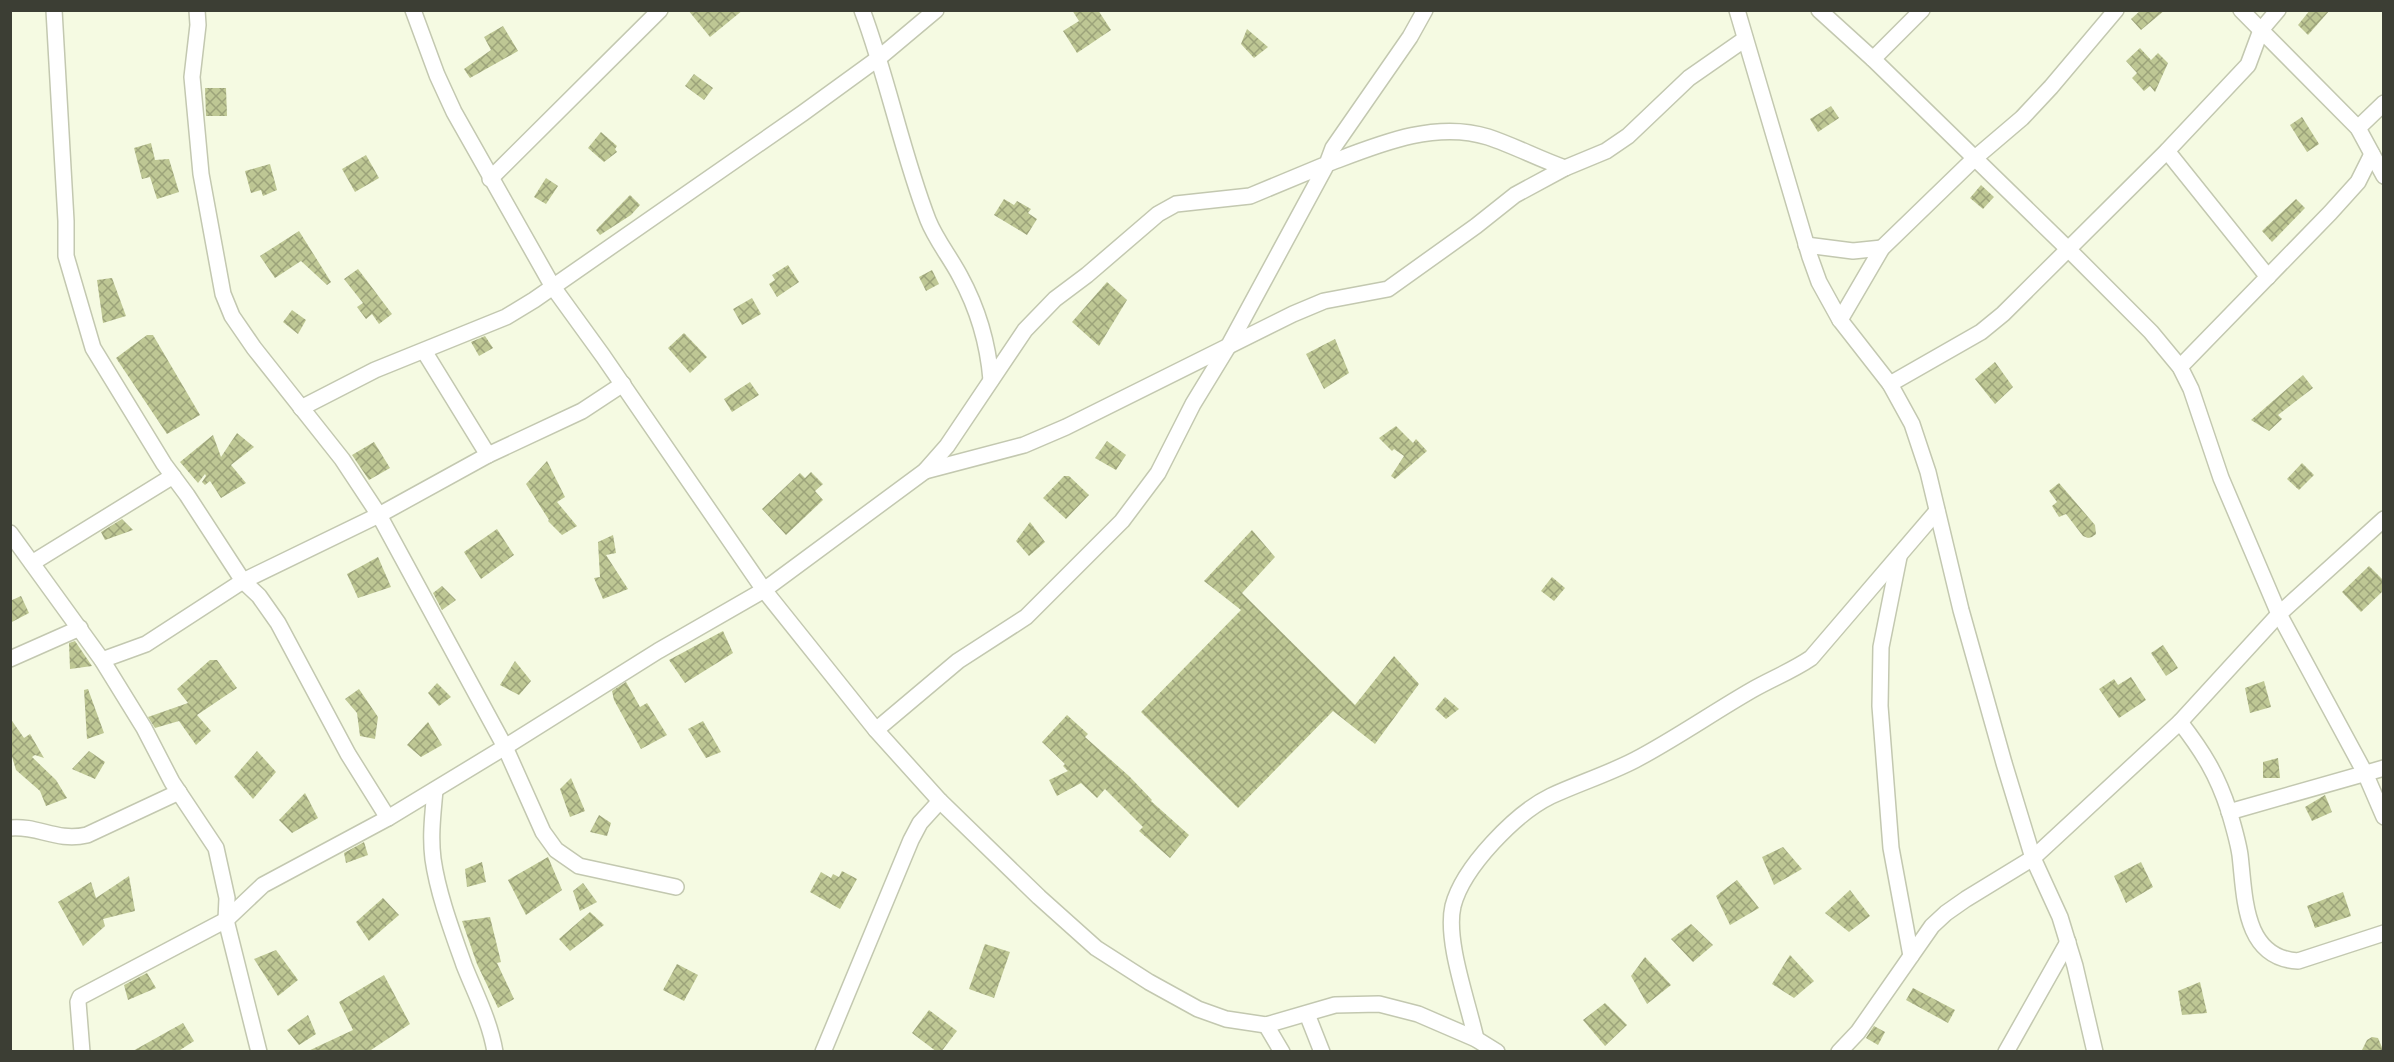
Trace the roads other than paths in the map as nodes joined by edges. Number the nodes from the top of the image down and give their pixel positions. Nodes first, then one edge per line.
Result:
1 (54, 10) edge
2 (196, 10) edge
3 (412, 10) edge
4 (660, 10) edge
5 (862, 10) edge
6 (936, 10) edge
7 (1425, 10) edge
8 (1737, 10) edge
9 (1819, 10) edge
10 (1922, 10) edge
11 (2116, 10) edge
12 (2241, 10) edge
13 (2278, 10) edge
14 (2260, 30) junction
15 (1745, 39) junction
16 (880, 57) junction
17 (1873, 59) junction
18 (2384, 103) edge
19 (2358, 128) junction
20 (2167, 151) junction
21 (2372, 154) junction
22 (1975, 158) junction
23 (1327, 164) junction
24 (1565, 168) junction
25 (2384, 176) edge
26 (490, 178) junction
27 (1806, 245) junction
28 (1882, 248) junction
29 (2068, 250) junction
30 (2268, 277) junction
31 (553, 287) junction
32 (1840, 320) junction
33 (1229, 345) junction
34 (424, 351) junction
35 (2180, 367) junction
36 (991, 380) junction
37 (623, 384) junction
38 (1890, 384) junction
39 (301, 408) junction
40 (488, 455) junction
41 (925, 471) junction
42 (173, 476) junction
43 (1937, 511) junction
44 (379, 514) junction
45 (2384, 519) edge
46 (10, 533) edge
47 (1900, 554) junction
48 (32, 563) junction
49 (243, 581) junction
50 (764, 590) junction
51 (2279, 614) junction
52 (80, 628) junction
53 (10, 659) edge
54 (102, 660) junction
55 (2180, 722) junction
56 (876, 730) junction
57 (505, 747) junction
58 (2384, 768) edge
59 (2365, 773) junction
60 (435, 790) junction
61 (178, 792) junction
62 (940, 801) junction
63 (2229, 812) junction
64 (2384, 817) edge
65 (388, 818) junction
66 (10, 828) edge
67 (2033, 858) junction
68 (676, 887) dead end
69 (226, 920) junction
70 (2384, 933) edge
71 (2068, 942) junction
72 (1911, 956) junction
73 (1307, 1014) junction
74 (1266, 1025) junction
75 (1476, 1039) junction
76 (82, 1052) edge
77 (259, 1052) edge
78 (495, 1052) edge
79 (823, 1052) edge
80 (1282, 1052) edge
81 (1322, 1052) edge
82 (1497, 1052) edge
83 (1839, 1052) edge
84 (2006, 1052) edge
85 (2095, 1052) edge

1 - 42 street
2 - 39 street
3 - 26 street
4 - 26 street
5 - 16 street
6 - 16 street
7 - 23 street
8 - 15 street
9 - 17 street
10 - 17 street
11 - 22 street
12 - 14 street
13 - 14 street
14 - 19 street
14 - 20 street
15 - 24 street
15 - 27 street
16 - 31 street
16 - 36 street
17 - 22 street
18 - 19 street
19 - 21 street
20 - 29 street
20 - 30 street
21 - 25 street
21 - 30 street
22 - 28 street
22 - 29 street
23 - 24 street
23 - 33 street
23 - 36 street
24 - 33 street
26 - 31 street
27 - 28 street
27 - 32 street
28 - 32 street
29 - 35 street
29 - 38 street
30 - 35 street
31 - 34 street
31 - 37 street
32 - 38 street
33 - 41 street
33 - 56 street
34 - 39 street
34 - 40 street
35 - 51 street
36 - 41 street
37 - 40 street
37 - 50 street
38 - 43 street
39 - 44 street
40 - 44 street
41 - 50 street
42 - 48 street
42 - 49 street
43 - 47 street
43 - 67 street
44 - 49 street
44 - 57 street
45 - 51 street
46 - 48 street
47 - 72 street
47 - 75 street
48 - 52 street
49 - 54 street
49 - 65 street
50 - 56 street
50 - 57 street
51 - 55 street
51 - 59 street
52 - 53 street
52 - 54 street
54 - 61 street
55 - 63 street
55 - 67 street
56 - 62 street
57 - 60 street
57 - 68 street
58 - 59 street
59 - 63 street
59 - 64 street
60 - 65 street
60 - 78 street
61 - 66 street
61 - 69 street
62 - 74 street
62 - 79 street
63 - 70 street
65 - 69 street
67 - 71 street
67 - 72 street
69 - 76 street
69 - 77 street
71 - 84 street
71 - 85 street
72 - 83 street
73 - 74 street
73 - 75 street
73 - 81 street
74 - 80 street
75 - 82 street

